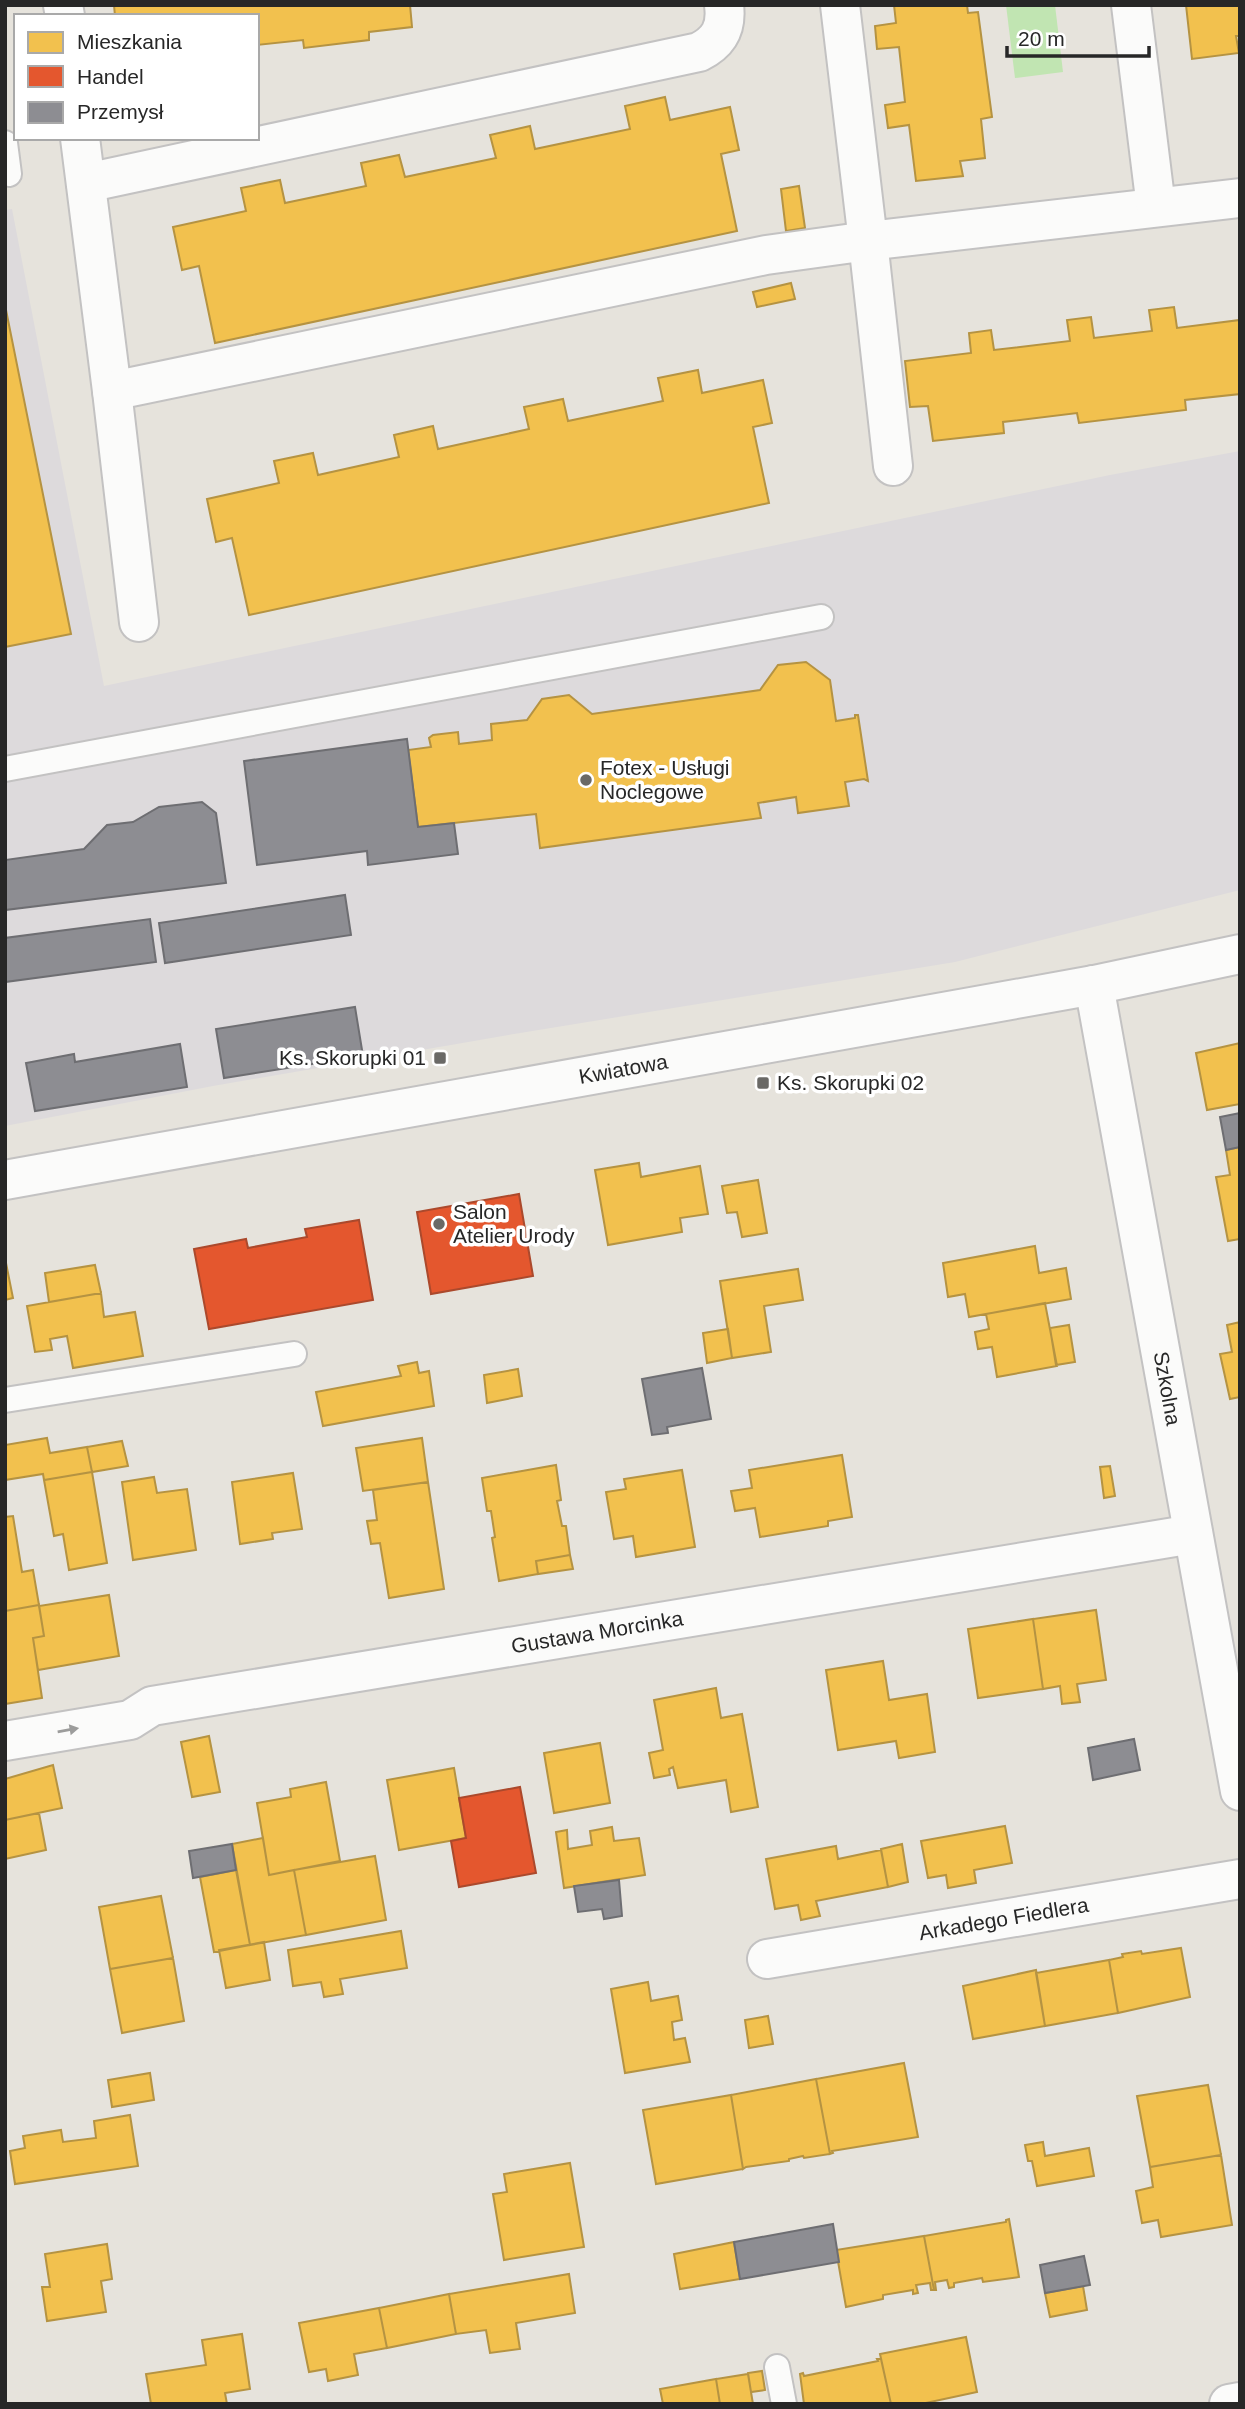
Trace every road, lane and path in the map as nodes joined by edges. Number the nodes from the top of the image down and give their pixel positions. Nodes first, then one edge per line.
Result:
1 (724, 5) edge
2 (840, 5) edge
3 (1131, 5) edge
4 (80, 140) edge
5 (5, 143) edge
6 (9, 174) dead end
7 (86, 183) junction
8 (1240, 198) edge
9 (1156, 207) junction
10 (868, 241) junction
11 (111, 391) junction
12 (893, 466) dead end
13 (821, 617) dead end
14 (139, 622) dead end
15 (5, 769) edge
16 (1240, 954) edge
17 (1094, 985) junction
18 (5, 1180) edge
19 (294, 1354) dead end
20 (5, 1400) edge
21 (1193, 1534) junction
22 (5, 1741) edge
23 (1240, 1791) edge
24 (1240, 1879) edge
25 (767, 1959) dead end
26 (777, 2367) dead end
27 (1240, 2402) edge
28 (784, 2404) edge
29 (1229, 2404) edge

1 - 7 street
2 - 10 street
3 - 9 street
4 - 7 street
5 - 6 lane
7 - 11 street
8 - 9 street
9 - 10 street
10 - 11 street
10 - 12 street
11 - 14 street
13 - 15 lane
16 - 17 street, Kwiatowa
17 - 18 street, Kwiatowa
17 - 21 street, Szkolna
19 - 20 lane
22 -> 21 street, Gustawa Morcinka
21 - 23 street, Szkolna
24 - 25 street, Arkadego Fiedlera
26 - 28 lane
27 - 29 street

